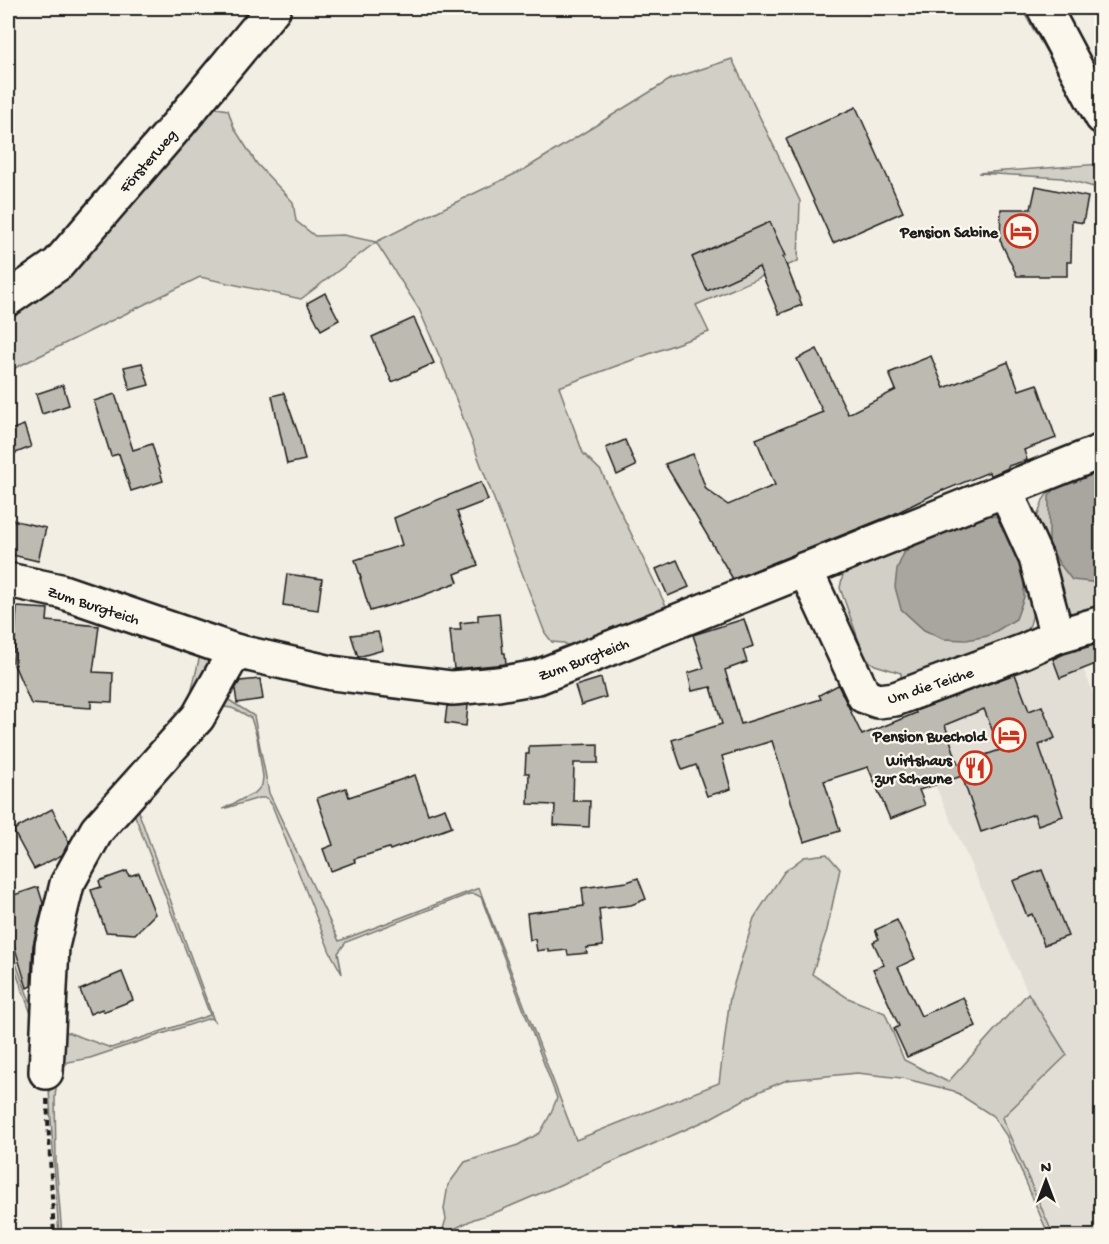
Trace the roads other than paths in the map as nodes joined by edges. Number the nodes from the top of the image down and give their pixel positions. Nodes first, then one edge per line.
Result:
1 (274, 8) edge
2 (1044, 8) edge
3 (1101, 117) edge
4 (8, 299) edge
5 (1101, 451) edge
6 (1005, 490) junction
7 (805, 569) junction
8 (8, 580) edge
9 (1101, 623) edge
10 (1057, 636) junction
11 (236, 651) junction
12 (46, 1072) road end

1 - 4 street, Försterweg
2 - 3 street
5 - 6 street, Zum Burgteich
6 - 7 street, Zum Burgteich
6 - 10 street
7 - 10 street, Um die Teiche
7 - 11 street, Zum Burgteich
8 - 11 street, Zum Burgteich
9 - 10 street, Um die Teiche
11 - 12 street

